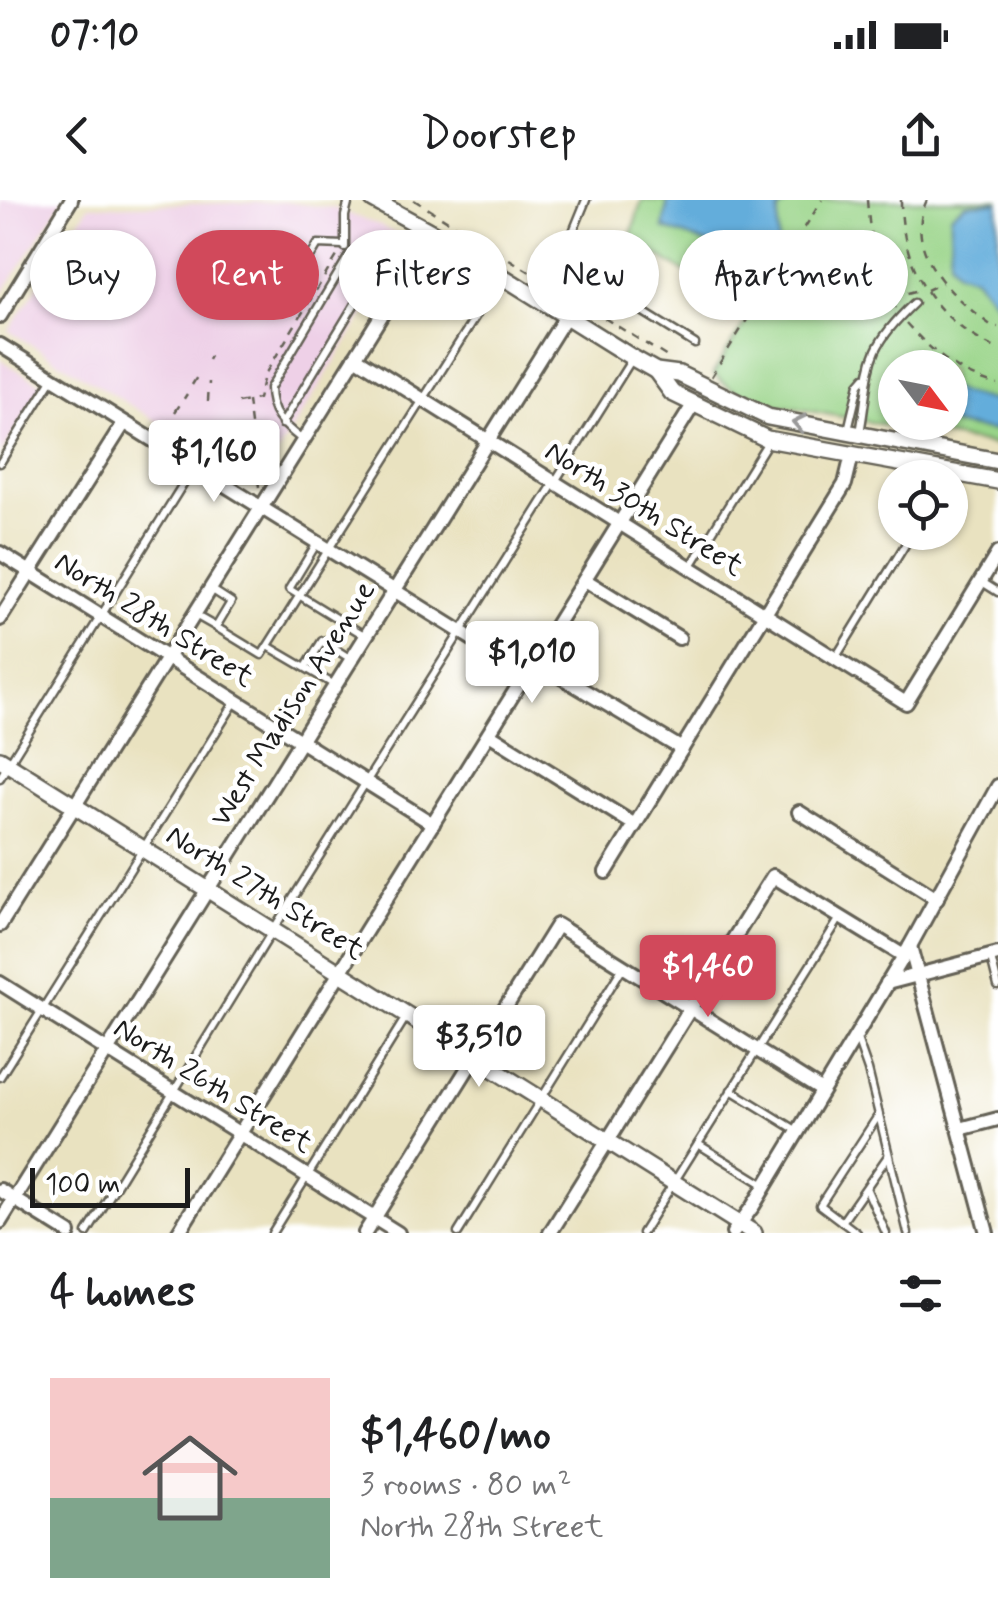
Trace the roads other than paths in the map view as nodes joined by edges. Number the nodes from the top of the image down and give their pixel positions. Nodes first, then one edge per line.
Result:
1 (71, 200) edge
2 (350, 200) edge
3 (373, 200) edge
4 (586, 200) edge
5 (345, 230) edge
6 (428, 230) edge
7 (339, 271) edge
8 (807, 289) joint
9 (914, 303) dead end
10 (0, 316) edge
11 (345, 320) edge
12 (379, 320) edge
13 (474, 320) edge
14 (563, 320) edge
15 (572, 320) edge
16 (0, 344) edge
17 (695, 344) dead end
18 (355, 358) junction
19 (633, 358) junction
20 (656, 371) junction
21 (866, 376) junction
22 (54, 377) junction
23 (424, 399) junction
24 (855, 400) junction
25 (865, 402) junction
26 (693, 405) junction
27 (124, 422) junction
28 (282, 424) junction
29 (854, 433) junction
30 (770, 439) junction
31 (488, 440) junction
32 (303, 441) junction
33 (852, 455) junction
34 (878, 460) edge
35 (998, 462) edge
36 (0, 463) edge
37 (194, 468) junction
38 (968, 477) edge
39 (998, 481) edge
40 (556, 483) junction
41 (261, 508) junction
42 (620, 524) junction
43 (323, 546) junction
44 (902, 550) edge
45 (0, 553) edge
46 (998, 553) edge
47 (690, 568) junction
48 (30, 572) junction
49 (585, 580) junction
50 (981, 581) junction
51 (210, 589) junction
52 (394, 590) junction
53 (998, 592) edge
54 (300, 596) junction
55 (194, 614) junction
56 (765, 614) junction
57 (101, 616) junction
58 (0, 619) edge
59 (216, 627) junction
60 (461, 632) junction
61 (365, 636) junction
62 (679, 638) dead end
63 (268, 646) junction
64 (167, 657) junction
65 (835, 658) junction
66 (351, 659) junction
67 (306, 667) junction
68 (530, 668) junction
69 (334, 685) junction
70 (236, 701) junction
71 (489, 734) junction
72 (300, 740) junction
73 (682, 749) junction
74 (3, 767) edge
75 (368, 783) junction
76 (998, 786) edge
77 (74, 806) junction
78 (799, 812) dead end
79 (433, 824) junction
80 (635, 825) junction
81 (142, 848) junction
82 (606, 872) dead end
83 (207, 889) junction
84 (937, 898) junction
85 (840, 918) junction
86 (0, 924) edge
87 (273, 930) junction
88 (907, 951) junction
89 (994, 955) edge
90 (624, 966) junction
91 (341, 973) junction
92 (920, 974) junction
93 (0, 983) edge
94 (887, 983) junction
95 (998, 986) edge
96 (690, 1008) junction
97 (42, 1009) junction
98 (407, 1015) junction
99 (856, 1034) junction
100 (107, 1049) junction
101 (757, 1050) junction
102 (474, 1057) junction
103 (0, 1077) edge
104 (732, 1090) junction
105 (821, 1090) junction
106 (174, 1091) junction
107 (541, 1099) junction
108 (878, 1115) junction
109 (998, 1119) edge
110 (796, 1130) junction
111 (960, 1130) junction
112 (241, 1132) junction
113 (608, 1141) junction
114 (698, 1144) junction
115 (888, 1155) junction
116 (308, 1176) junction
117 (674, 1182) junction
118 (763, 1184) junction
119 (866, 1189) junction
120 (0, 1190) edge
121 (14, 1199) junction
122 (374, 1218) junction
123 (0, 1222) edge
124 (842, 1222) junction
125 (736, 1228) edge
126 (69, 1233) edge
127 (87, 1233) edge
128 (178, 1233) edge
129 (272, 1233) edge
130 (365, 1233) edge
131 (398, 1233) edge
132 (458, 1233) edge
133 (550, 1233) edge
134 (642, 1233) edge
135 (754, 1233) edge
136 (856, 1233) edge
137 (886, 1233) edge
138 (908, 1233) edge
139 (988, 1233) edge

1 - 10 street
2 - 5 lane
3 - 6 street
4 - 17 lane
7 - 28 lane
8 - 8 lane
9 - 21 lane
11 - 28 lane
12 - 18 street
13 - 23 lane
14 - 31 street, West Madison Avenue
15 - 19 street
16 - 22 street
18 - 23 street, North 30th Street
18 - 32 street
19 - 20 street
19 - 40 lane
20 - 26 street
29 -> 20 street
21 - 24 lane
21 - 25 lane
22 - 27 street
22 - 36 lane
23 - 31 street, North 30th Street
23 - 43 lane
24 - 25 lane
24 - 29 lane
25 - 29 lane
26 - 30 street
26 - 42 street
27 - 37 street
27 - 48 street
28 - 32 lane
29 - 35 street
30 - 33 street
30 - 47 lane
31 - 40 street, North 30th Street
31 - 52 street, West Madison Avenue
32 - 41 street
33 - 34 street
33 - 56 street
37 - 41 street
37 - 57 lane
38 - 39 street
40 - 42 street, North 30th Street
40 - 60 lane
41 - 43 street
41 - 51 street
42 - 47 street, North 30th Street
42 - 49 street
43 - 52 street
43 - 54 lane
43 - 54 lane
44 - 65 lane
45 - 48 street, North 28th Street
46 - 50 street
47 - 56 street, North 30th Street
48 - 57 street, North 28th Street
48 - 58 street
49 - 62 street
49 - 68 street
50 - 53 lane
50 - 65 street, North 30th Street
51 - 55 street
51 - 59 lane
52 - 60 street
52 - 61 street, West Madison Avenue
54 - 61 lane
54 - 63 lane
55 - 59 lane
55 - 64 street
56 - 65 street, North 30th Street
56 - 73 street
57 - 64 street, North 28th Street
57 - 74 lane
59 - 63 lane
60 - 68 street
60 - 75 lane
61 - 66 street, West Madison Avenue
63 - 67 lane
64 - 70 street, North 28th Street
64 - 77 street
66 - 67 lane
66 - 69 street, West Madison Avenue
67 - 69 lane
68 - 71 street
68 - 73 street
69 - 72 street, West Madison Avenue
70 - 72 street, North 28th Street
70 - 81 lane
71 - 79 street
71 - 80 street
72 - 75 street, North 28th Street
72 - 83 street, West Madison Avenue
73 - 80 street
74 - 77 street, North 27th Street
75 - 79 street, North 28th Street
75 - 87 lane
76 - 84 street
77 - 81 street, North 27th Street
77 - 86 street
78 - 84 street
79 - 91 street
80 - 82 street
81 - 83 street, North 27th Street
81 - 97 lane
83 - 87 street, North 27th Street
83 - 100 street, West Madison Avenue
84 - 88 street
85 - 88 street
85 - 96 street
85 - 101 lane
87 - 91 street, North 27th Street
87 - 106 lane
88 - 92 street
88 - 94 street
89 - 92 street
89 - 95 lane
90 - 96 street
90 - 102 street
90 - 107 lane
91 - 98 street, North 27th Street
91 - 112 street
92 - 94 street
92 - 111 street
93 - 97 street, North 26th Street
94 - 99 street
96 - 101 street
96 - 113 street
97 - 100 street, North 26th Street
97 - 103 lane
98 - 102 street, North 27th Street
98 - 116 lane
99 - 105 street
99 - 108 lane
100 - 106 street, North 26th Street
100 - 121 street, West Madison Avenue
101 - 104 lane
101 - 105 street
102 - 107 street, North 27th Street
102 - 122 street
104 - 110 lane
104 - 114 lane
105 - 110 street
106 - 112 street, North 26th Street
106 - 127 lane
107 - 113 street, North 27th Street
107 - 132 lane
108 - 115 lane
108 - 124 lane
109 - 111 street
110 - 118 street
111 - 139 street
112 - 116 street, North 26th Street
112 - 128 street
113 - 117 street, North 27th Street
113 - 133 street
114 - 117 lane
114 - 118 lane
115 - 119 lane
115 - 138 lane
116 - 122 street, North 26th Street
116 - 129 lane
117 - 125 street, North 27th Street
117 - 134 lane
118 - 125 street
119 - 124 lane
119 - 137 lane
120 - 121 street
121 - 123 street, West Madison Avenue
121 - 126 street
122 - 130 street
122 - 131 street, North 26th Street
124 - 136 lane
125 - 135 street, North 27th Street

